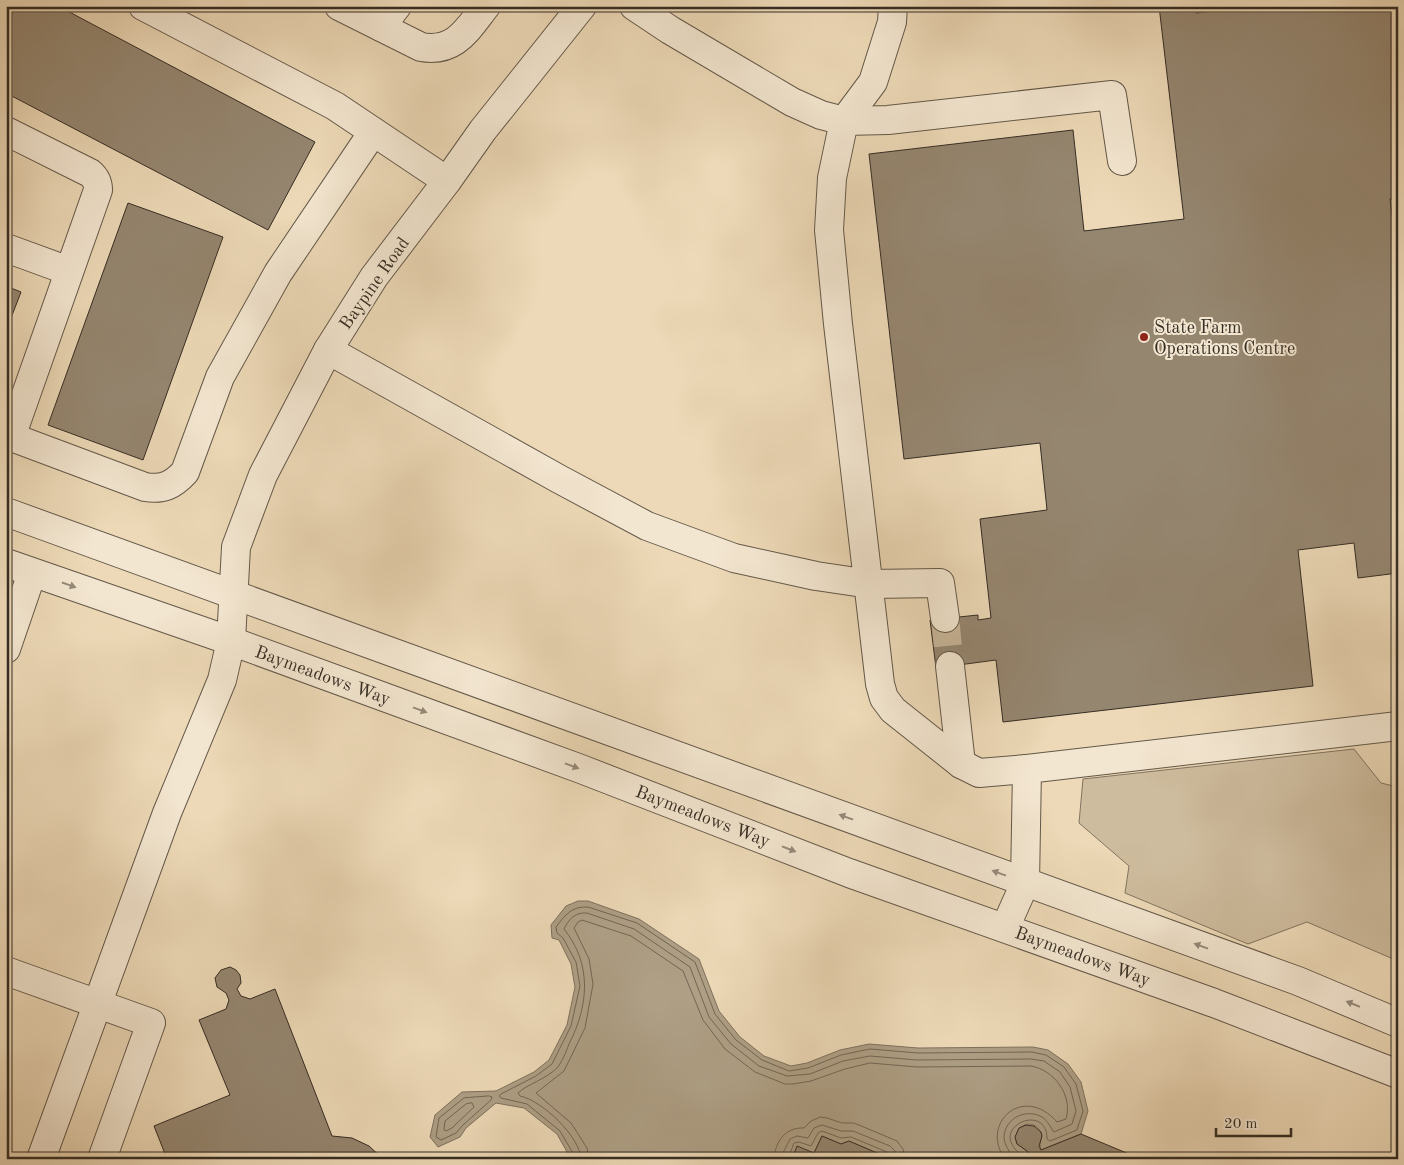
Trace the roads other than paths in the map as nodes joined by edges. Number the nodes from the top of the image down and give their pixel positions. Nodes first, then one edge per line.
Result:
1 (143, 6) edge
2 (340, 6) edge
3 (486, 6) edge
4 (582, 6) edge
5 (634, 6) edge
6 (893, 6) edge
7 (389, 16) edge
8 (844, 121) junction
9 (6, 131) edge
10 (373, 132) junction
11 (1122, 162) dead end
12 (448, 181) junction
13 (6, 248) edge
14 (69, 271) junction
15 (328, 350) junction
16 (9, 436) edge
17 (6, 512) edge
18 (6, 563) edge
19 (32, 573) junction
20 (870, 584) junction
21 (232, 595) junction
22 (944, 618) tunnel mouth
23 (231, 641) junction
24 (6, 649) edge
25 (950, 666) tunnel mouth
26 (1398, 726) edge
27 (961, 764) junction
28 (1027, 769) junction
29 (1025, 882) junction
30 (1005, 928) junction
31 (6, 972) edge
32 (96, 1004) junction
33 (1398, 1023) edge
34 (1398, 1074) edge
35 (41, 1159) edge
36 (102, 1159) edge

1 - 10 street
2 - 7 street
3 - 7 street
4 - 12 street, Baypine Road
5 - 8 street
6 - 8 street
8 - 11 street
8 - 20 street
9 - 14 street
10 - 12 street
10 - 16 street
12 - 15 street, Baypine Road
13 - 14 street
14 - 16 street
15 - 20 street
15 - 21 street, Baypine Road
17 - 21 street
18 - 19 street, Baymeadows Way
19 -> 23 street, Baymeadows Way
19 - 24 street
20 - 22 street
20 - 27 street
21 - 23 street, Baypine Road
29 -> 21 street
23 -> 30 street, Baymeadows Way
23 - 32 street, Baypine Road
25 - 27 street
26 - 28 street
27 - 28 street
28 - 29 street
29 - 30 street
33 -> 29 street
30 - 34 street, Baymeadows Way
31 - 32 street
32 - 35 street, Baypine Road
32 - 36 street

